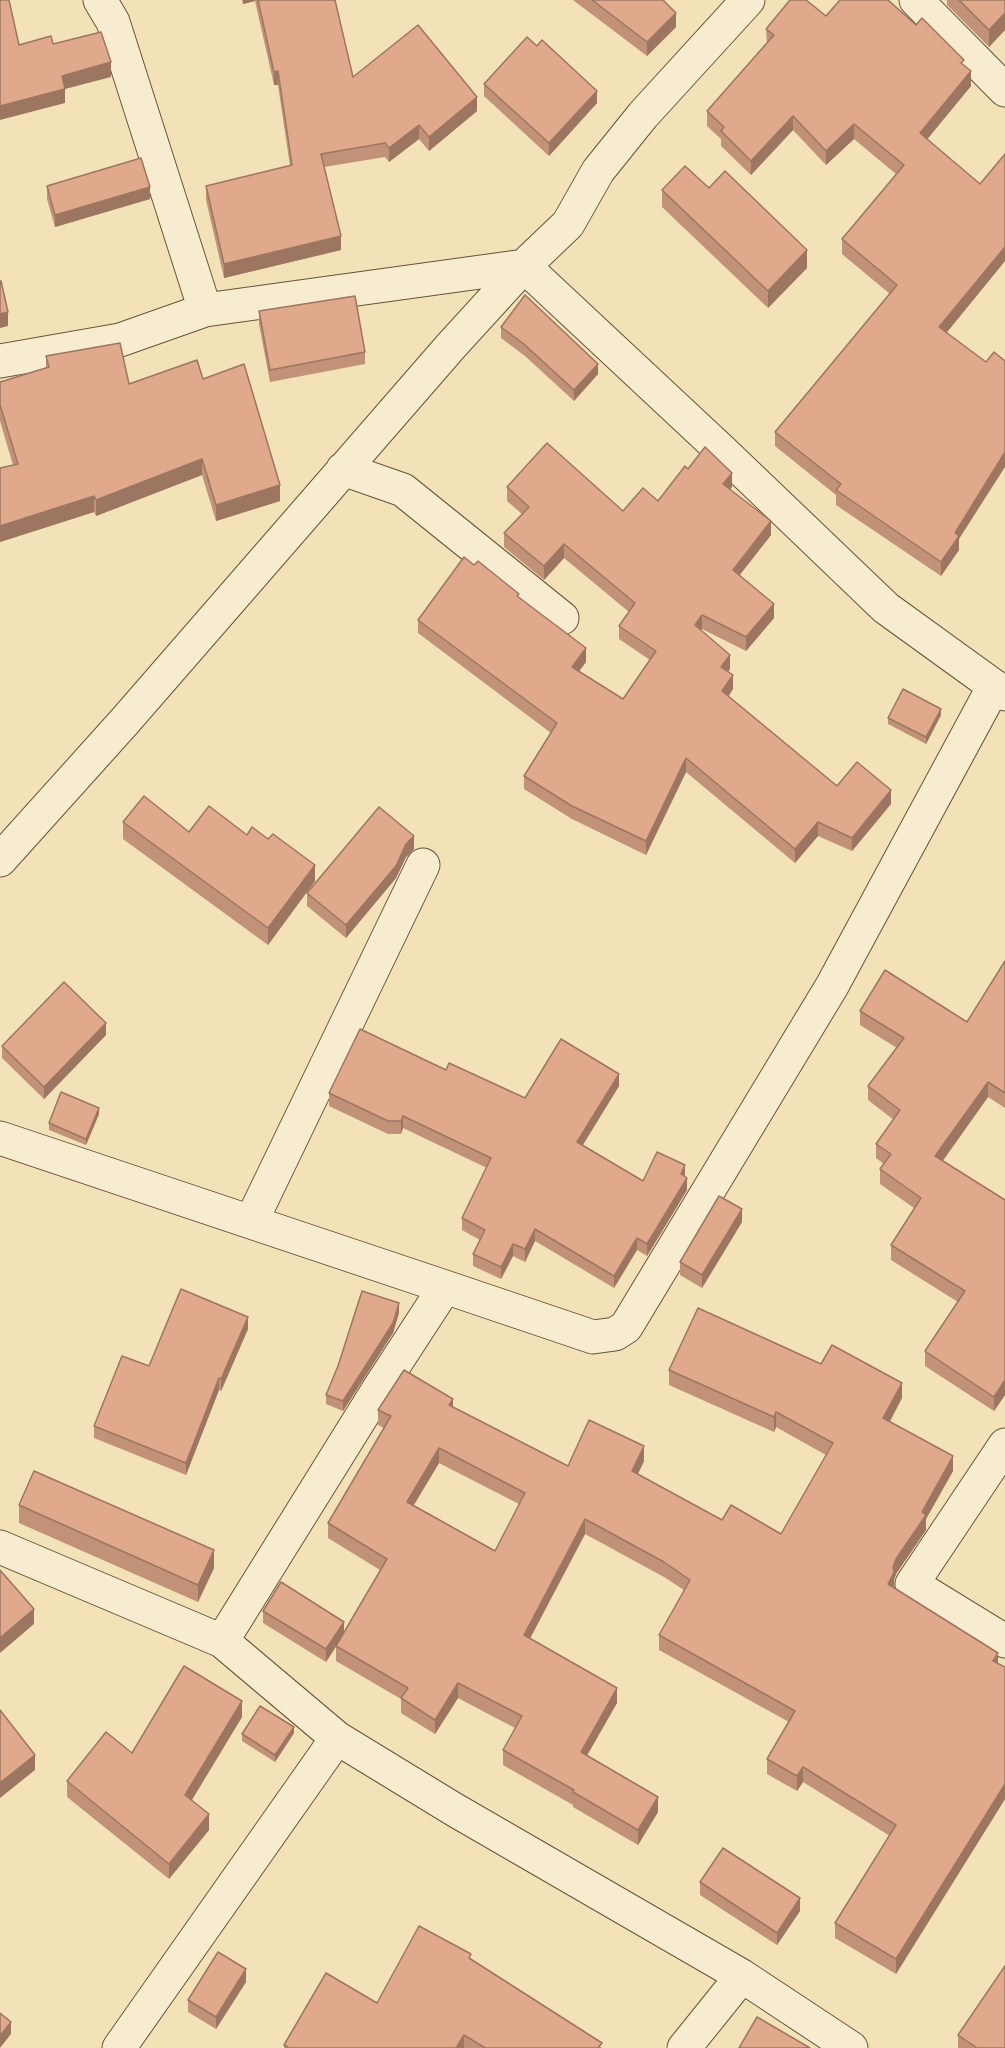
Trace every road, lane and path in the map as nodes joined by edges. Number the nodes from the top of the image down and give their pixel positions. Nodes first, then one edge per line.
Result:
1 (100, 0) edge
2 (748, 0) edge
3 (915, 0) edge
4 (1005, 90) edge
5 (524, 266) junction
6 (205, 310) junction
7 (0, 361) edge
8 (343, 469) junction
9 (562, 618) dead end
10 (1000, 690) edge
11 (0, 860) edge
12 (423, 865) dead end
13 (0, 1138) edge
14 (251, 1222) junction
15 (445, 1287) junction
16 (1005, 1445) edge
17 (0, 1547) edge
18 (222, 1641) junction
19 (1005, 1641) edge
20 (337, 1738) junction
21 (742, 1976) junction
22 (119, 2048) edge
23 (684, 2048) edge
24 (851, 2048) edge

1 - 6 street
2 - 5 street
3 - 4 street
5 - 6 street
5 - 8 street
5 - 10 street
6 - 7 street
8 - 9 street
8 - 11 street
10 - 15 street
12 - 14 street
13 - 14 street
14 - 15 street
15 - 18 street
16 - 19 street
17 - 18 street
18 - 20 street
20 - 21 street
20 - 22 street
21 - 23 street
21 - 24 street

